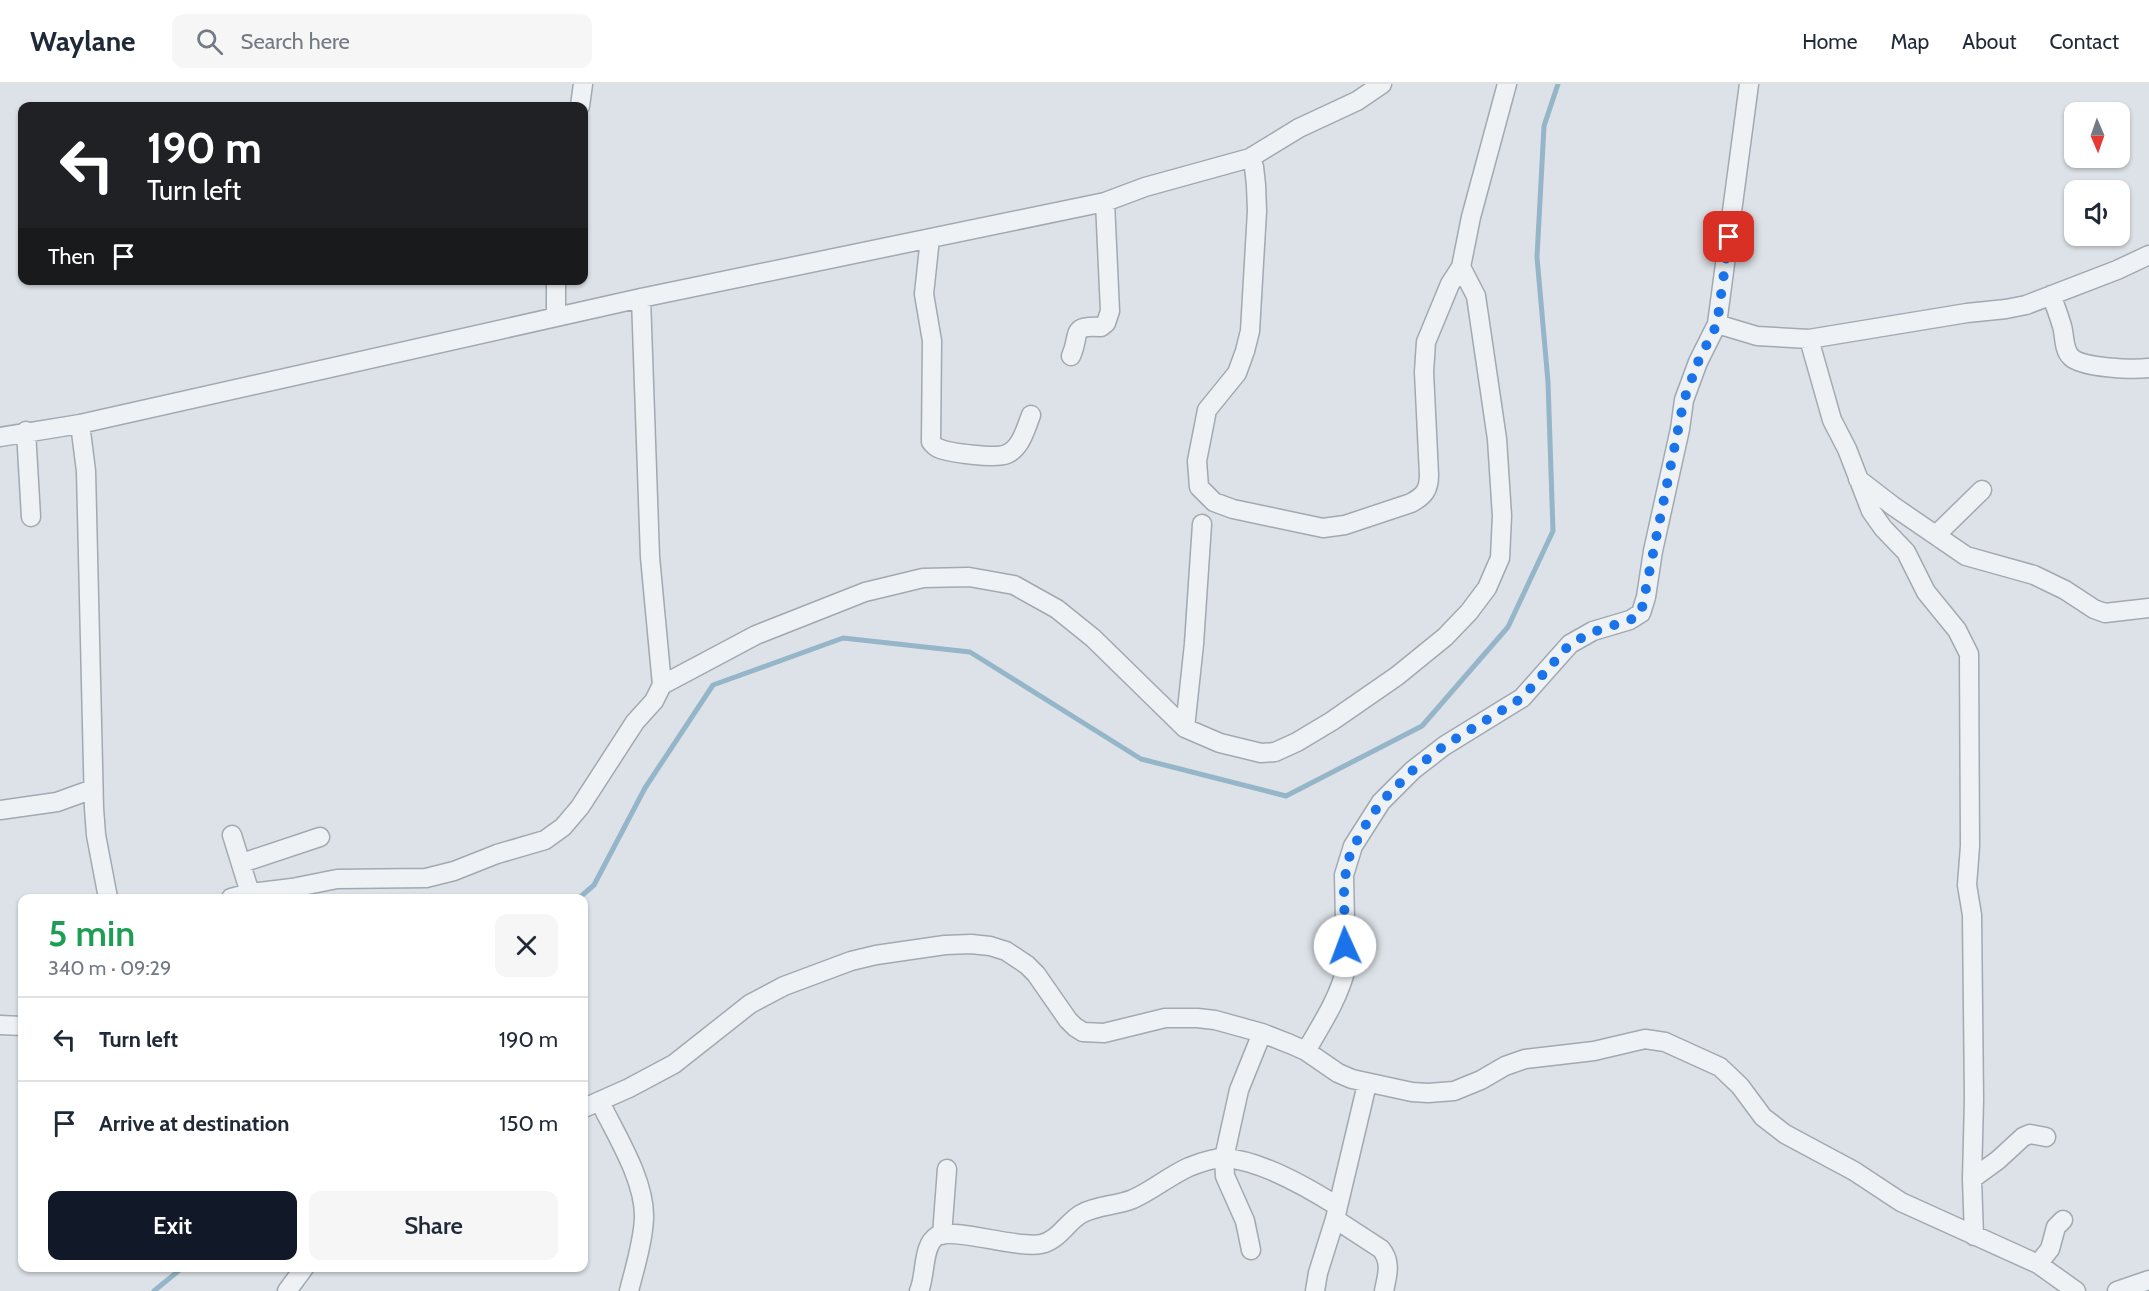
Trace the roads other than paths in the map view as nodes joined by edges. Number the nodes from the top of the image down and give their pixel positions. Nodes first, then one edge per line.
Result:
1 (583, 84) edge
2 (1382, 84) edge
3 (1507, 84) edge
4 (1749, 84) edge
5 (581, 102) edge
6 (1250, 158) junction
7 (1105, 202) junction
8 (930, 238) junction
9 (2149, 255) edge
10 (1461, 267) junction
11 (556, 285) edge
12 (2051, 295) junction
13 (641, 298) junction
14 (556, 316) junction
15 (1717, 324) junction
16 (1809, 339) junction
17 (1071, 356) dead end
18 (2149, 368) edge
19 (1031, 415) dead end
20 (80, 424) junction
21 (26, 431) junction
22 (0, 437) edge
23 (1858, 479) junction
24 (1982, 490) dead end
25 (31, 517) dead end
26 (1202, 524) dead end
27 (1936, 535) junction
28 (2149, 608) edge
29 (662, 685) junction
30 (1185, 728) junction
31 (93, 789) junction
32 (0, 810) edge
33 (232, 835) dead end
34 (320, 837) dead end
35 (242, 863) junction
36 (250, 893) junction
37 (107, 894) edge
38 (246, 894) edge
39 (0, 1025) edge
40 (18, 1026) edge
41 (1262, 1033) junction
42 (1306, 1051) junction
43 (1367, 1084) junction
44 (592, 1105) edge
45 (2046, 1137) dead end
46 (1224, 1158) junction
47 (946, 1169) dead end
48 (1972, 1179) junction
49 (1336, 1213) junction
50 (2063, 1220) dead end
51 (942, 1235) junction
52 (1974, 1236) junction
53 (1251, 1250) dead end
54 (2038, 1264) junction
55 (301, 1272) edge
56 (2149, 1280) edge
57 (287, 1291) edge
58 (629, 1291) edge
59 (919, 1291) edge
60 (1315, 1291) edge
61 (1384, 1291) edge
62 (2076, 1291) edge
63 (2116, 1291) edge

1 - 5 street
2 - 6 street
3 - 10 street
4 - 15 street
6 - 7 street
6 - 10 street
7 - 8 street
7 - 17 street
8 - 13 street
8 - 19 street
9 - 12 street
10 - 30 street
11 - 14 street
12 - 16 street
12 - 18 street
13 - 14 street
13 - 29 street
14 - 20 street
15 - 16 street
15 - 42 street
16 - 23 street
20 - 21 street
20 - 31 street
21 - 22 street
21 - 25 street
23 - 27 street
23 - 48 street
24 - 27 street
26 - 30 street
27 - 28 street
29 - 30 street
29 - 36 street
31 - 32 street
31 - 37 street
33 - 35 street
34 - 35 street
35 - 36 street
36 - 38 street
39 - 40 street
41 - 42 street
41 - 44 street
41 - 46 street
42 - 43 street
43 - 49 street
43 - 52 street
44 - 58 street
45 - 48 street
46 - 49 street
46 - 51 street
46 - 53 street
47 - 51 street
48 - 52 street
49 - 60 street
49 - 61 street
50 - 54 street
51 - 59 street
52 - 54 street
54 - 62 street
55 - 57 street
56 - 63 street

